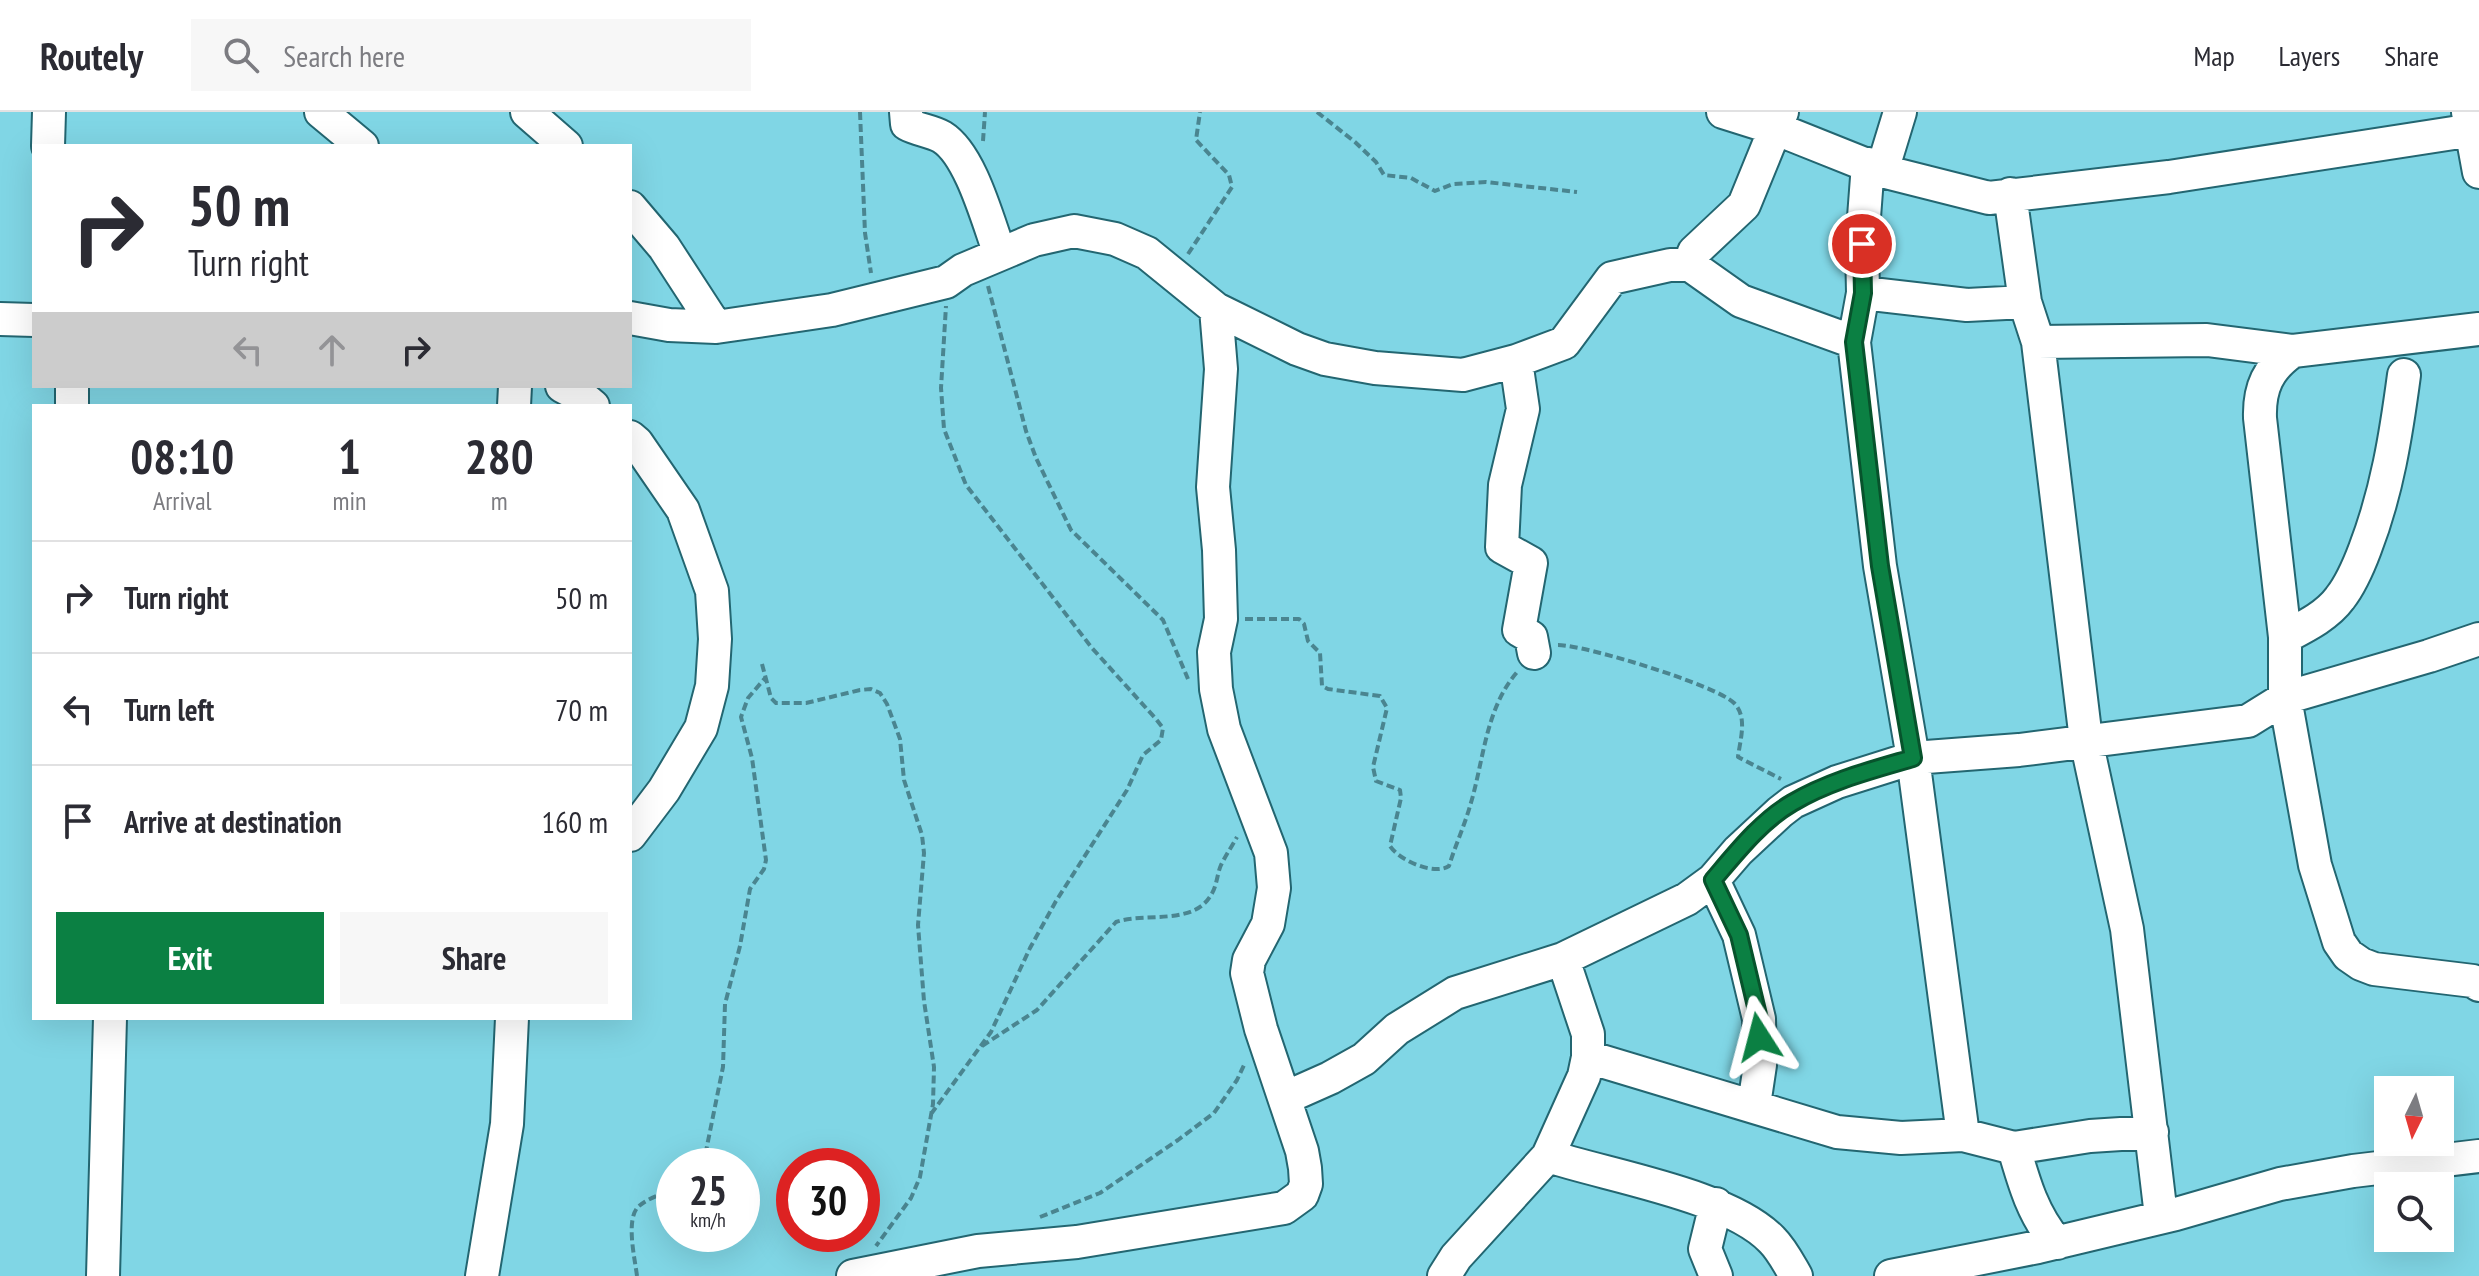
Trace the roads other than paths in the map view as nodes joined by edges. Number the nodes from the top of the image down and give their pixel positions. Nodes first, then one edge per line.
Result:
1 (49, 112) edge
2 (321, 112) edge
3 (527, 112) edge
4 (906, 112) edge
5 (1723, 112) edge
6 (1900, 112) edge
7 (1780, 120) edge
8 (2473, 124) edge
9 (48, 144) edge
10 (360, 144) edge
11 (564, 144) edge
12 (1875, 167) junction
13 (2479, 172) edge
14 (2010, 194) junction
15 (632, 209) edge
16 (991, 258) junction
17 (1690, 265) junction
18 (1863, 293) junction
19 (2025, 302) junction
20 (1216, 309) junction
21 (632, 318) edge
22 (0, 319) edge
23 (32, 320) edge
24 (716, 327) junction
25 (2479, 329) edge
26 (1854, 342) junction
27 (2038, 342) junction
28 (2293, 351) junction
29 (1516, 361) junction
30 (2404, 375) dead end
31 (566, 388) edge
32 (591, 404) edge
33 (632, 439) edge
34 (2285, 637) junction
35 (2479, 639) edge
36 (1534, 653) road end
37 (2285, 698) junction
38 (2086, 740) junction
39 (1913, 758) junction
40 (632, 832) edge
41 (1713, 880) junction
42 (1563, 959) junction
43 (2479, 985) edge
44 (110, 1020) edge
45 (512, 1020) edge
46 (1588, 1057) junction
47 (1285, 1098) junction
48 (1754, 1105) junction
49 (2152, 1132) junction
50 (1963, 1135) junction
51 (2014, 1148) junction
52 (1548, 1156) junction
53 (2479, 1156) edge
54 (1716, 1204) junction
55 (2161, 1216) junction
56 (2046, 1255) edge
57 (860, 1275) edge
58 (103, 1276) edge
59 (482, 1276) edge
60 (1444, 1276) edge
61 (1716, 1276) edge
62 (1796, 1276) edge
63 (1891, 1276) edge

1 - 9 street
2 - 10 street
3 - 11 street
4 - 16 street
5 - 7 street
6 - 12 street
7 - 12 street
7 - 17 street
8 - 13 street
8 - 14 street
12 - 14 street
12 - 18 street
14 - 19 street
15 - 24 street
16 - 20 street
16 - 24 street
17 - 26 street
17 - 29 street
18 - 19 street
18 - 26 street
19 - 27 street
20 - 29 street
20 - 47 street
21 - 24 street
22 - 23 street
25 - 28 street
26 - 39 street
27 - 28 street
27 - 38 street
28 - 34 street
29 - 36 street
30 - 34 street
31 - 32 street
33 - 40 street
34 - 37 street
35 - 37 street
37 - 38 street
37 - 43 street
38 - 39 street
38 - 49 street
39 - 41 street
39 - 50 street
41 - 42 street
41 - 48 street
42 - 46 street
42 - 47 street
44 - 58 street
45 - 59 street
46 - 48 street
46 - 52 street
47 - 57 street
48 - 50 street
49 - 51 street
49 - 55 street
50 - 51 street
51 - 56 street
52 - 54 street
52 - 60 street
53 - 55 street
54 - 61 street
54 - 62 street
55 - 56 street
56 - 63 street

